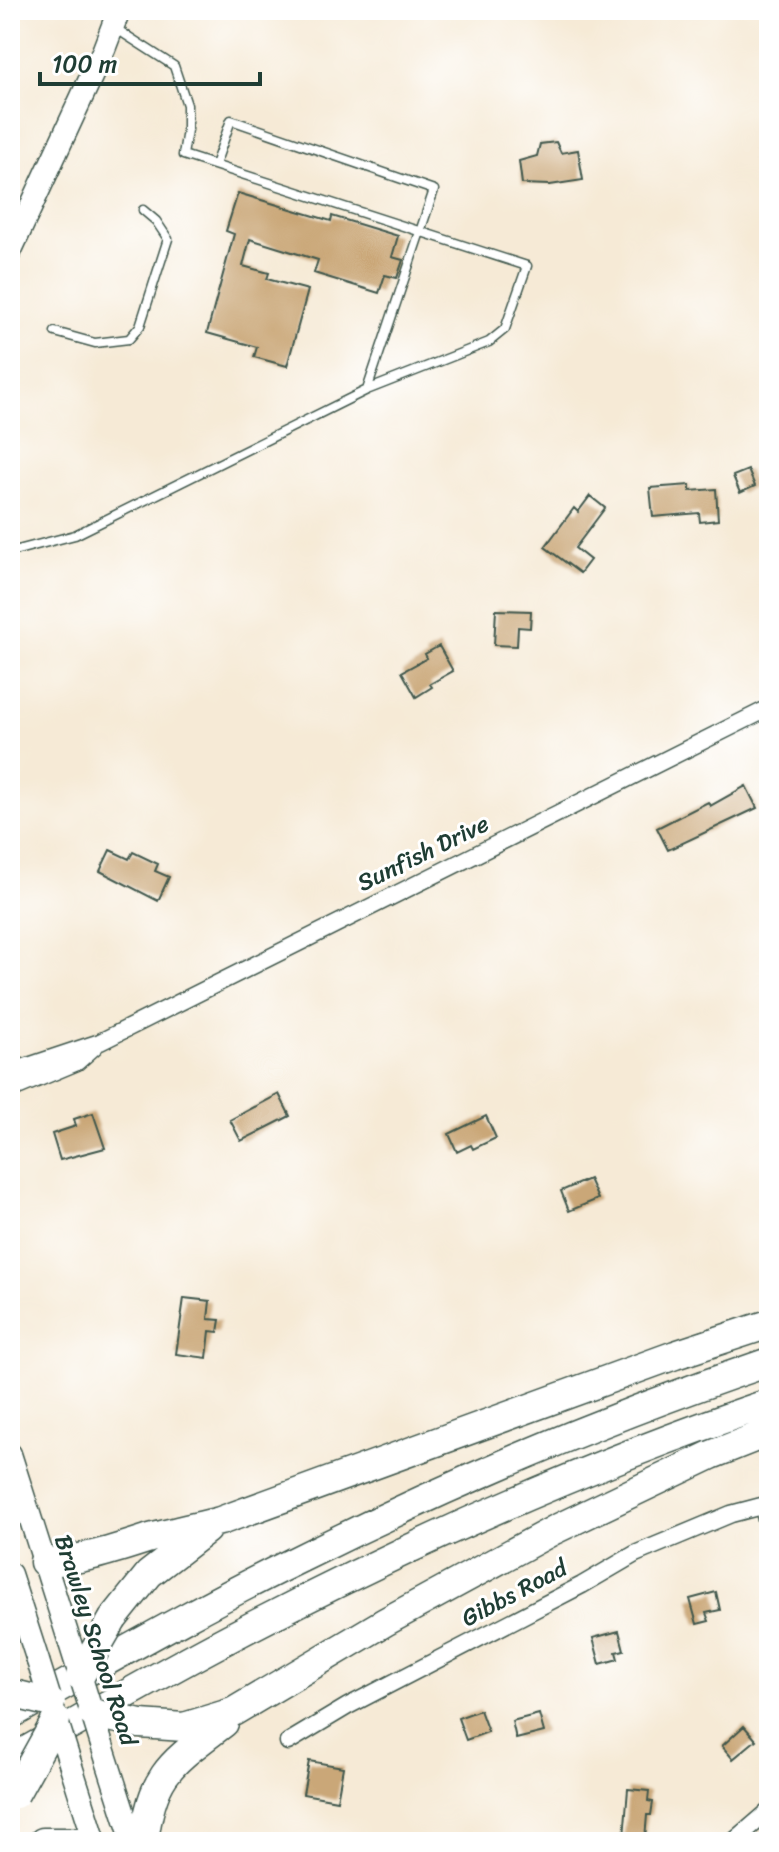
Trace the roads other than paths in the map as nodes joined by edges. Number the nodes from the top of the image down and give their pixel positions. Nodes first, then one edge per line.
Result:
1 (116, 18) edge
2 (215, 165) junction
3 (143, 210) dead end
4 (420, 231) junction
5 (10, 252) edge
6 (55, 332) dead end
7 (367, 390) junction
8 (10, 552) edge
9 (769, 708) edge
10 (100, 1042) junction
11 (10, 1072) edge
12 (10, 1090) edge
13 (769, 1324) edge
14 (769, 1362) edge
15 (769, 1403) edge
16 (769, 1432) edge
17 (10, 1454) edge
18 (766, 1505) edge
19 (220, 1521) junction
20 (769, 1533) edge
21 (44, 1562) junction
22 (10, 1574) edge
23 (80, 1676) junction
24 (10, 1693) edge
25 (249, 1703) junction
26 (57, 1710) junction
27 (92, 1713) junction
28 (10, 1715) edge
29 (288, 1742) dead end
30 (10, 1760) edge
31 (12, 1797) edge
32 (769, 1811) edge
33 (43, 1842) edge
34 (81, 1842) edge
35 (95, 1842) edge
36 (133, 1842) edge
37 (144, 1842) edge
38 (733, 1842) edge

1 - 2 lane
1 - 5 main road
2 - 4 lane
2 - 4 lane
3 - 6 lane
4 - 7 lane
4 - 7 lane
7 - 8 lane
9 - 10 street, Sunfish Drive
10 - 11 street, Sunfish Drive
10 - 12 street, Sunfish Drive
13 - 19 highway
14 - 28 highway
15 - 30 highway
16 - 25 highway
17 - 21 main road, Brawley School Road
18 - 20 street
18 - 29 street, Gibbs Road
19 - 21 highway
19 - 23 highway, bridge
21 - 23 main road, Brawley School Road, bridge
22 - 26 main road, bridge
23 - 26 main road
23 - 27 main road, Brawley School Road, bridge
24 - 26 highway, bridge
25 - 27 highway, bridge
25 - 37 highway
26 - 27 main road
26 - 31 highway, bridge
26 - 35 main road, bridge
27 - 36 main road, Brawley School Road, bridge
32 - 38 street
33 - 34 highway

